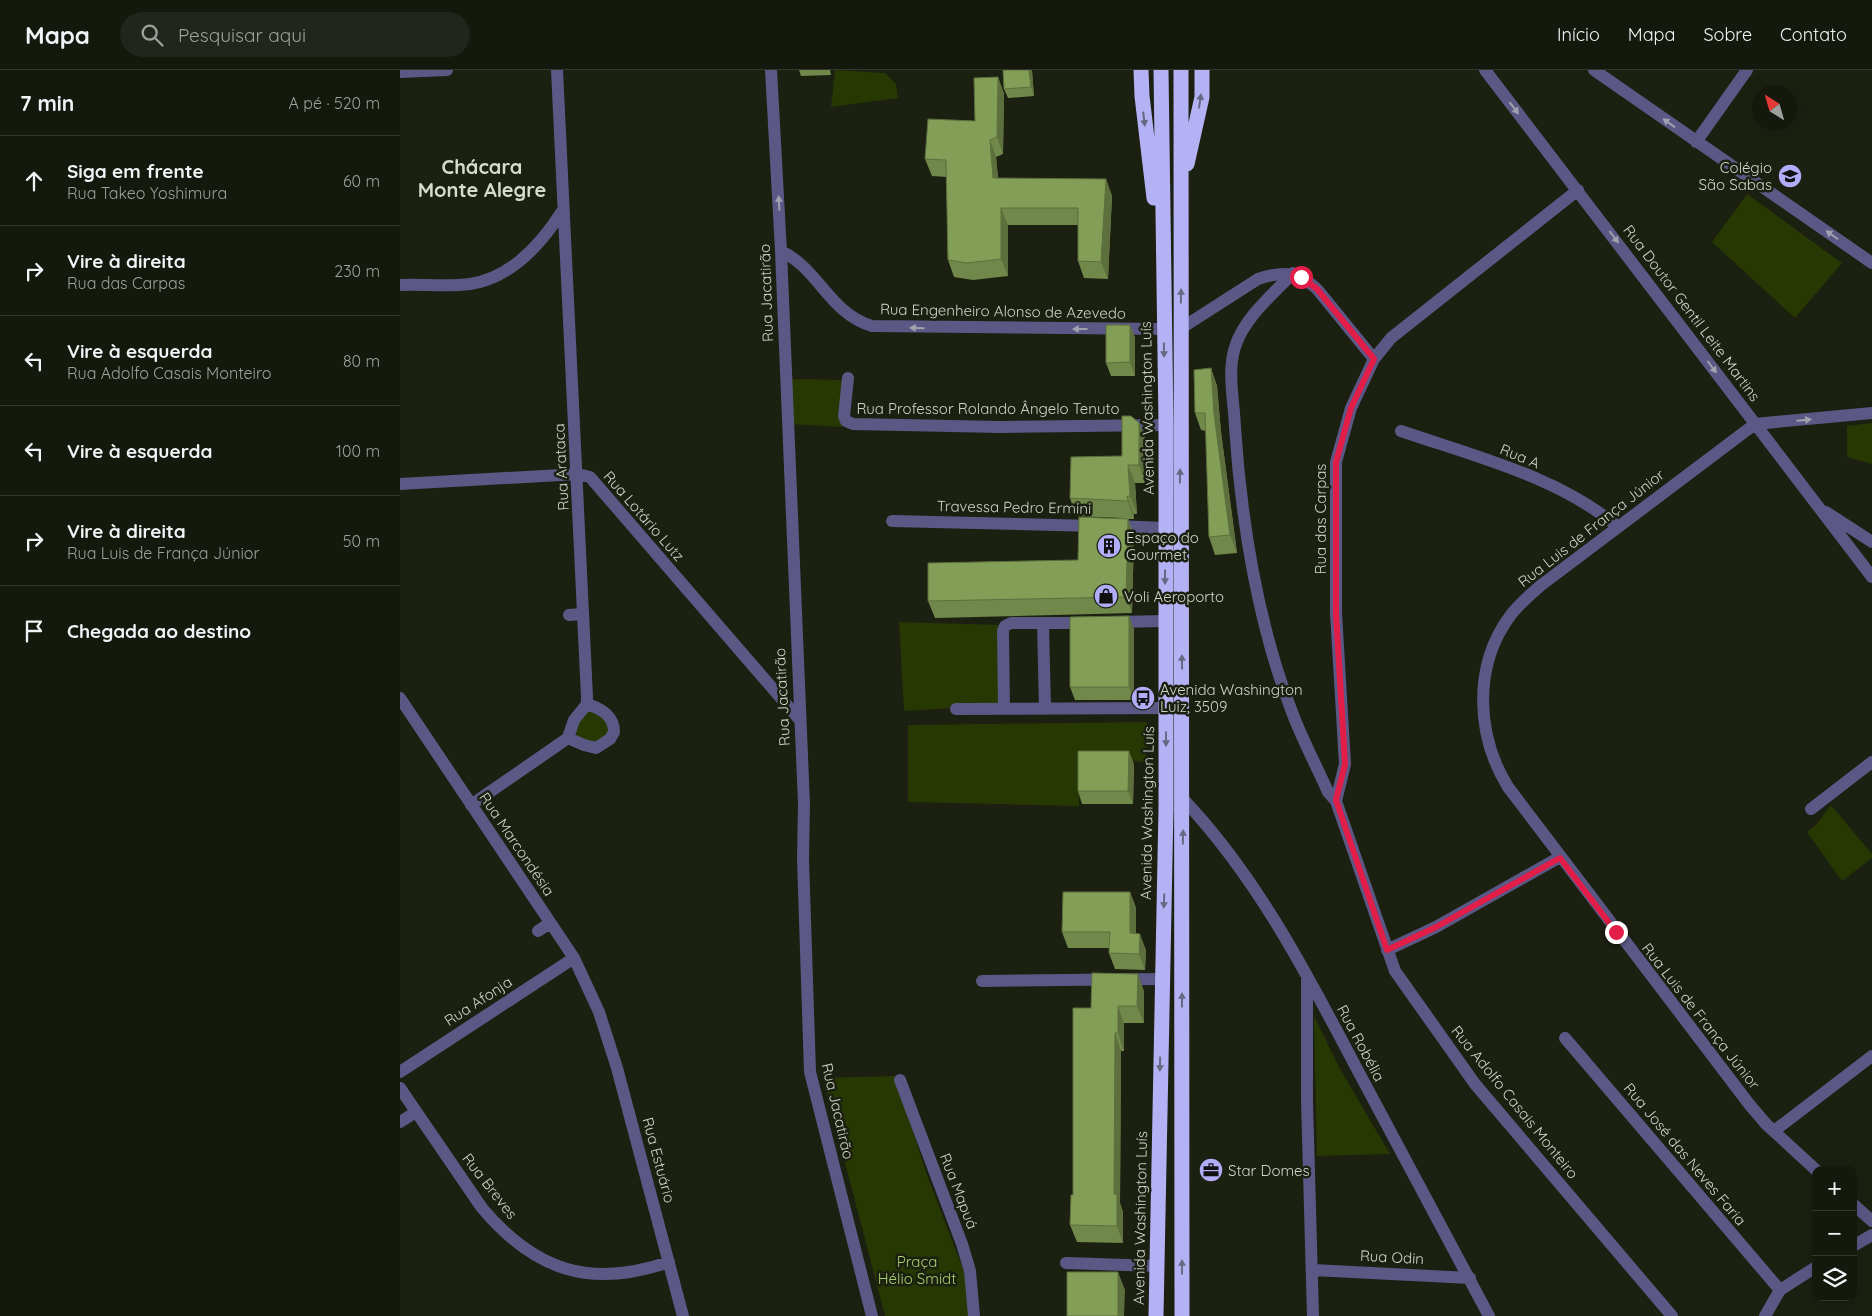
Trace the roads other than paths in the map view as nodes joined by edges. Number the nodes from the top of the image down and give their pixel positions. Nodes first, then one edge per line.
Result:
1 (447, 70) edge
2 (557, 70) edge
3 (771, 70) edge
4 (1141, 70) edge
5 (1162, 70) edge
6 (1181, 70) edge
7 (1202, 70) edge
8 (1484, 70) edge
9 (1594, 70) edge
10 (1747, 70) edge
11 (400, 72) edge
12 (1696, 142) junction
13 (1182, 182) junction
14 (1578, 190) junction
15 (563, 210) junction
16 (1162, 249) junction
17 (781, 251) junction
18 (1872, 263) edge
19 (1293, 273) junction
20 (400, 285) edge
21 (1163, 329) junction
22 (1180, 329) junction
23 (1374, 359) junction
24 (848, 378) dead end
25 (1872, 414) edge
26 (1756, 424) junction
27 (1166, 425) junction
28 (1401, 431) dead end
29 (578, 474) junction
30 (400, 484) edge
31 (1817, 506) junction
32 (892, 521) dead end
33 (1618, 527) junction
34 (1165, 528) junction
35 (1872, 542) edge
36 (1872, 578) edge
37 (582, 614) junction
38 (569, 615) dead end
39 (1165, 621) junction
40 (1043, 624) junction
41 (400, 698) edge
42 (588, 704) junction
43 (1166, 708) junction
44 (956, 709) dead end
45 (1004, 709) junction
46 (1046, 709) junction
47 (799, 719) junction
48 (568, 738) junction
49 (1872, 762) edge
50 (1183, 799) junction
51 (1336, 800) junction
52 (471, 805) junction
53 (1811, 809) dead end
54 (1560, 858) junction
55 (550, 923) junction
56 (538, 931) dead end
57 (1387, 950) junction
58 (574, 958) junction
59 (1162, 979) junction
60 (1308, 979) junction
61 (982, 981) dead end
62 (595, 1015) joint
63 (1565, 1038) dead end
64 (1872, 1056) edge
65 (400, 1072) edge
66 (900, 1080) dead end
67 (400, 1088) edge
68 (416, 1112) junction
69 (400, 1122) edge
70 (1774, 1131) junction
71 (1812, 1166) edge
72 (1857, 1208) edge
73 (1872, 1221) edge
74 (1872, 1235) edge
75 (1857, 1244) edge
76 (669, 1262) junction
77 (1066, 1264) dead end
78 (1156, 1266) junction
79 (1313, 1270) junction
80 (1812, 1270) edge
81 (1470, 1278) junction
82 (1780, 1290) junction
83 (683, 1316) edge
84 (872, 1316) edge
85 (974, 1316) edge
86 (1156, 1316) edge
87 (1182, 1316) edge
88 (1313, 1316) edge
89 (1489, 1316) edge
90 (1672, 1316) edge
91 (1765, 1316) edge

1 - 11 street
2 - 15 street, Rua Arataca
17 -> 3 street, Rua Jacatirão
4 -> 16 highway
5 - 16 highway, Avenida Washington Luís
6 - 13 highway
13 -> 7 highway
8 -> 14 street, Rua Doutor Gentil Leite Martins
12 -> 9 street
10 - 12 street
18 -> 12 street
22 -> 13 highway
14 - 23 street, Rua das Carpas
14 -> 26 street, Rua Doutor Gentil Leite Martins
15 - 20 street
15 - 29 street, Rua Arataca
16 - 21 highway, Avenida Washington Luís
21 -> 17 street, Rua Engenheiro Alonso de Azevedo
17 - 47 street, Rua Jacatirão
19 - 22 street
19 - 23 street
19 - 51 street, Rua Adolfo Casais Monteiro
21 -> 27 highway, Avenida Washington Luís
50 -> 22 highway
23 - 51 street, Rua das Carpas
24 - 27 street, Rua Professor Rolando Ângelo Tenuto
26 -> 25 street
26 - 31 street, Rua Doutor Gentil Leite Martins
26 - 33 street, Rua Luis de França Júnior
27 - 34 highway, Avenida Washington Luís
28 - 33 street, Rua A
29 - 30 street
29 - 37 street, Rua Arataca
29 - 47 street, Rua Lotário Lutz
31 - 35 street
31 - 36 street, Rua Doutor Gentil Leite Martins
32 - 34 street, Travessa Pedro Ermini
33 - 54 street, Rua Luis de França Júnior
34 -> 39 highway, Avenida Washington Luís
37 - 38 street
37 - 42 street, Rua Arataca
39 - 40 street
39 - 43 highway, Avenida Washington Luís
40 - 45 street
40 - 46 street
41 - 52 street, Rua Marcondésia
42 - 48 street
42 - 48 street
43 - 46 street
43 -> 59 highway, Avenida Washington Luís
44 - 45 street
45 - 46 street
47 - 84 street, Rua Jacatirão
48 - 52 street
49 - 53 street
50 - 60 street, Rua Robélia
87 -> 50 highway
51 - 57 street, Rua Adolfo Casais Monteiro
52 - 55 street, Rua Marcondésia
54 - 57 street
54 - 70 street, Rua Luis de França Júnior
55 - 56 street
55 - 58 street, Rua Marcondésia
57 - 90 street, Rua Adolfo Casais Monteiro
58 - 62 street, Rua Marcondésia
58 - 65 street, Rua Afonja
59 - 61 street
59 -> 78 highway, Avenida Washington Luís
60 - 79 street
60 - 81 street, Rua Robélia
62 - 76 street, Rua Estuário
63 - 82 street, Rua José das Neves Faria
64 - 70 street
66 - 85 street, Rua Mapuá
67 - 68 street, Rua Breves
68 - 69 street
68 - 76 street, Rua Breves
70 - 71 street, Rua Luis de França Júnior
72 - 73 street
74 - 75 street
76 - 83 street, Rua Estuário
77 - 78 street
78 - 86 highway, Avenida Washington Luís
79 - 81 street, Rua Odin
79 - 88 street
80 - 82 street
81 - 89 street, Rua Robélia
82 - 91 street

